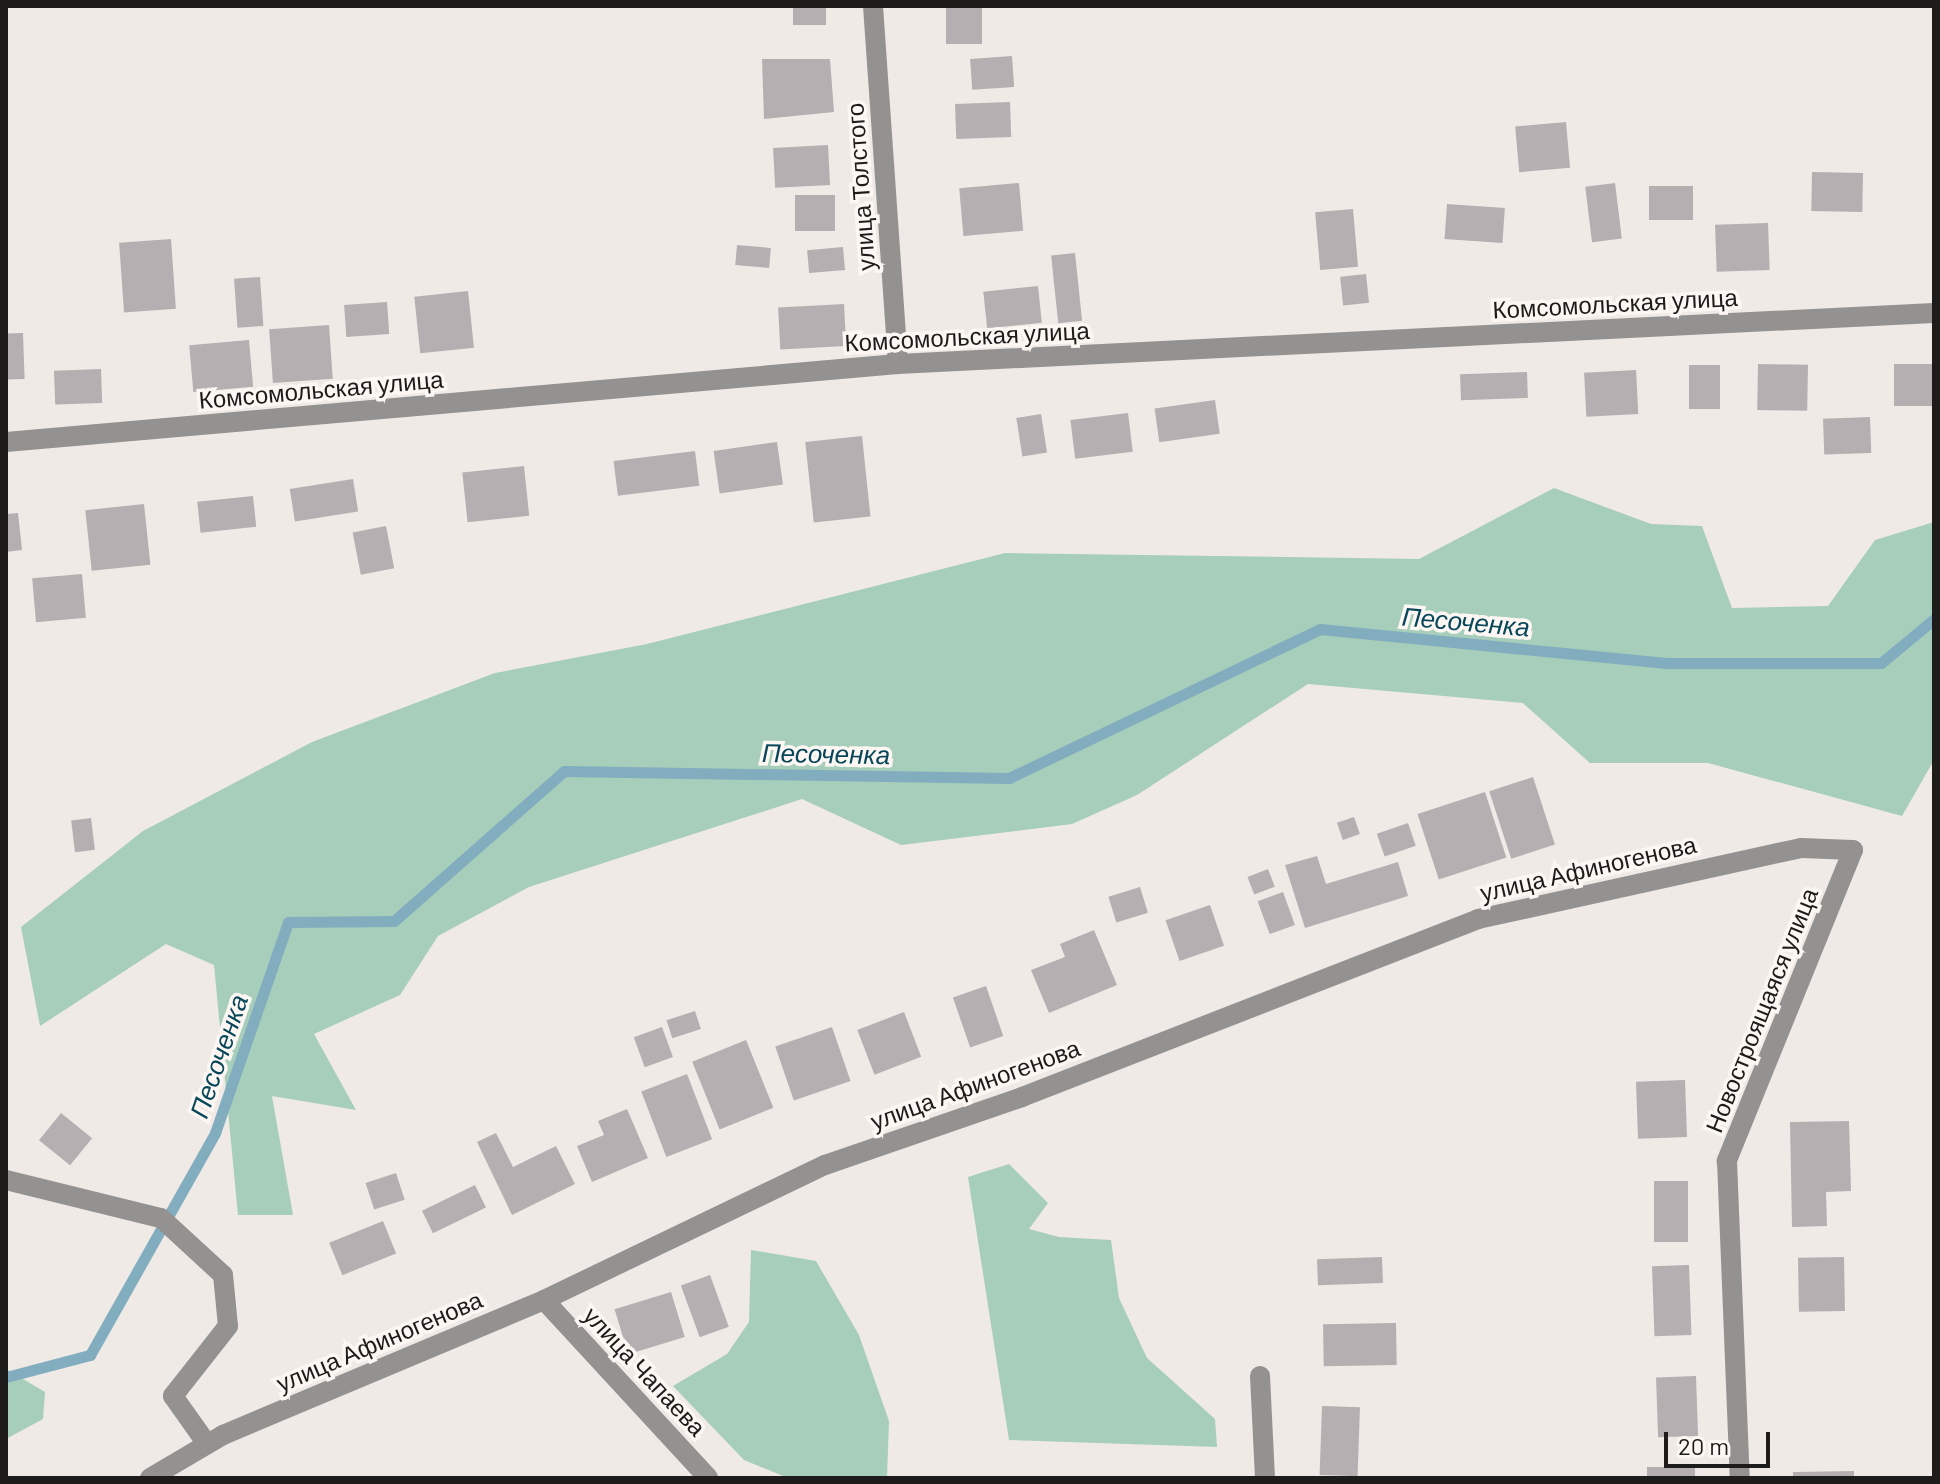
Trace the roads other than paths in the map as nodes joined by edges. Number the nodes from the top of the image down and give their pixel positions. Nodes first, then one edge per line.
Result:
1 (873, 6) edge
2 (1934, 313) edge
3 (898, 364) junction
4 (6, 442) edge
5 (1853, 850) joint
6 (6, 1180) edge
7 (544, 1300) junction
8 (1260, 1376) dead end
9 (207, 1444) junction
10 (150, 1478) edge
11 (708, 1478) edge
12 (1265, 1478) edge
13 (1740, 1478) edge

1 - 3 street, улица Толстого
2 - 3 street, Комсомольская улица
3 - 4 street, Комсомольская улица
5 - 7 street, улица Афиногенова
5 - 13 street, Новостроящаяся улица
6 - 9 street
7 - 9 street, улица Афиногенова
7 - 11 street, улица Чапаева
8 - 12 street
9 - 10 street, улица Афиногенова

